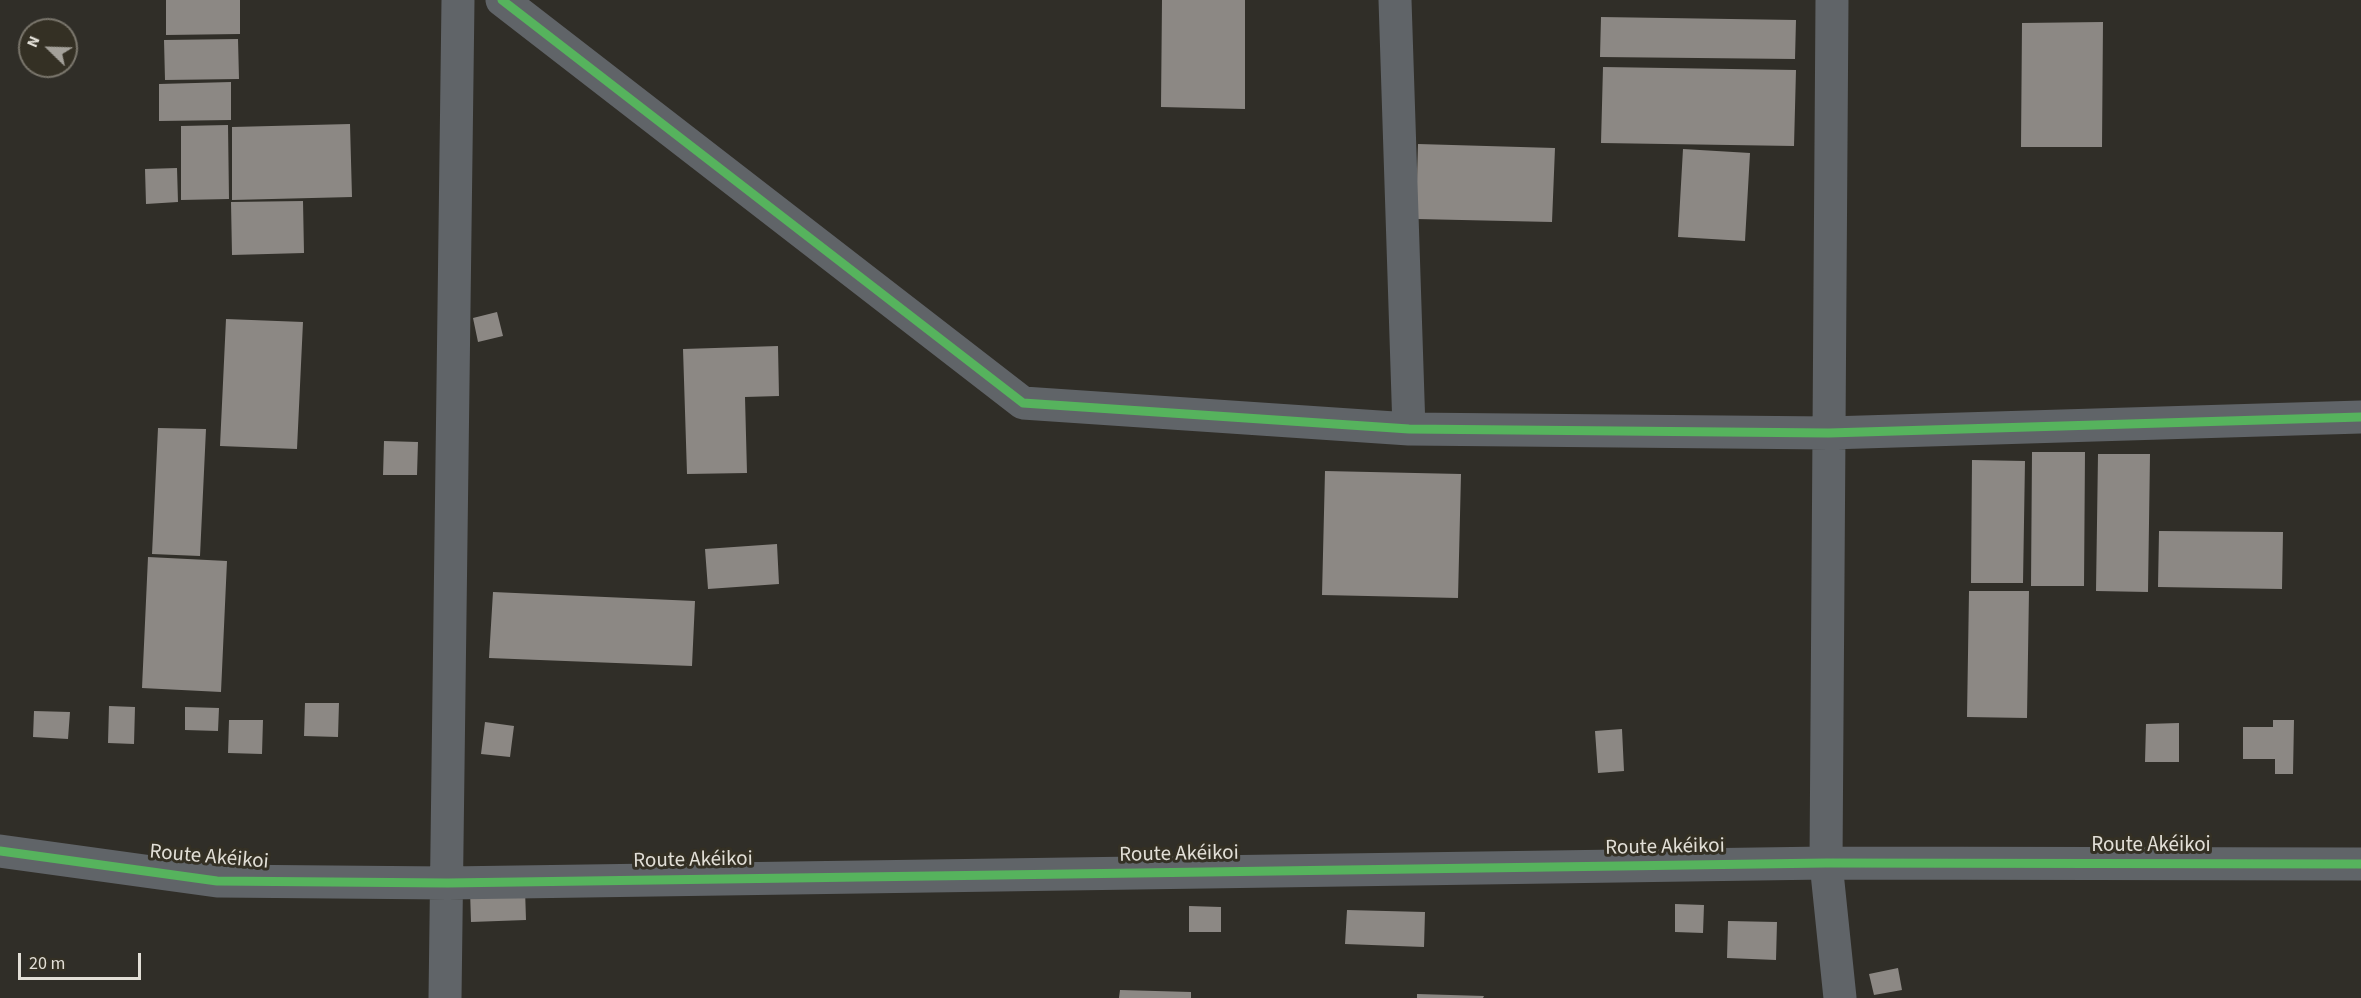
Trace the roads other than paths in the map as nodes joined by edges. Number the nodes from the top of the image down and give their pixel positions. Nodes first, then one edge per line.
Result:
1 (458, 0) edge
2 (502, 0) edge
3 (1395, 0) edge
4 (1832, 0) edge
5 (2361, 417) edge
6 (1409, 429) junction
7 (1829, 433) junction
8 (0, 851) edge
9 (1826, 863) junction
10 (2361, 864) edge
11 (448, 883) junction
12 (445, 998) edge
13 (1840, 998) edge

1 - 11 street
2 - 6 street
3 - 6 street
4 - 7 street
5 - 7 street
6 - 7 street
7 - 9 street
8 - 11 street, Route Akéikoi
9 - 10 street, Route Akéikoi
9 - 11 street, Route Akéikoi
9 - 13 street
11 - 12 street

